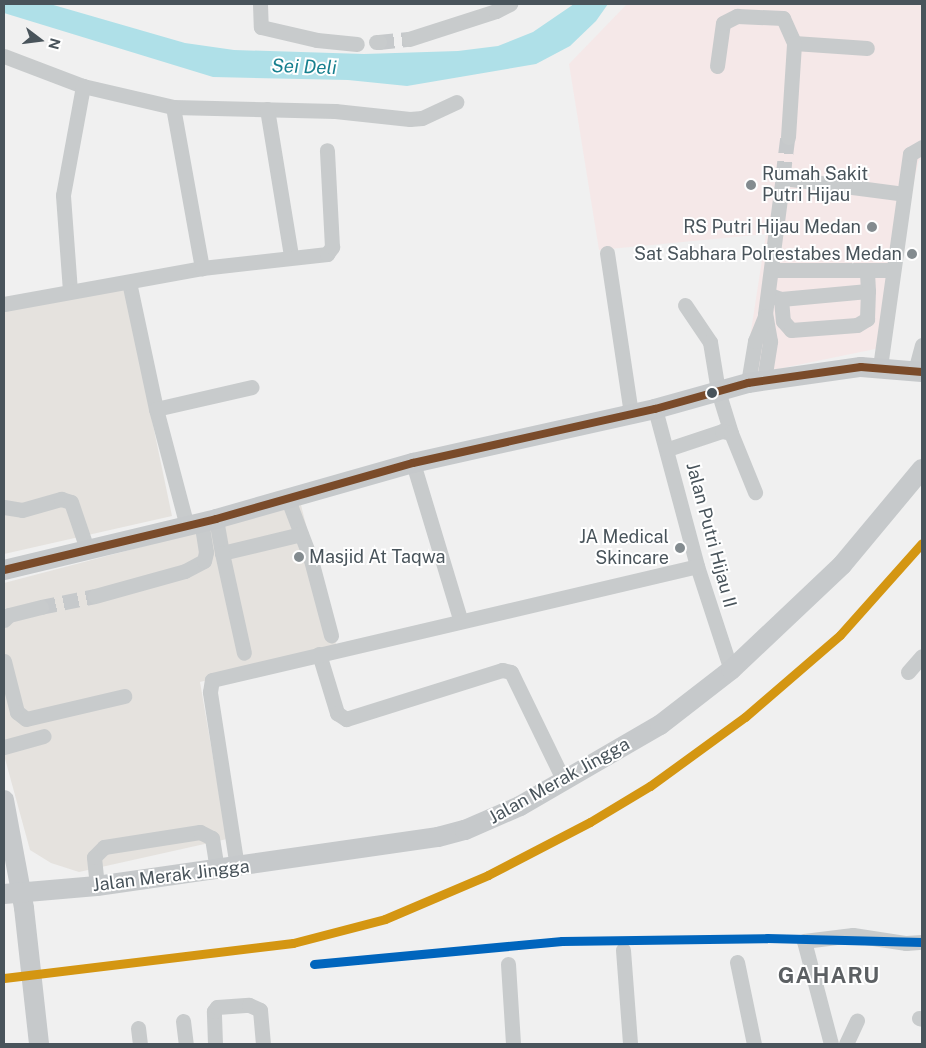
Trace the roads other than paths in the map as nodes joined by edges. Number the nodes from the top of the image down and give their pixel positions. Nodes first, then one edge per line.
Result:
1 (260, 4) edge
2 (510, 4) edge
3 (783, 11) edge
4 (409, 39) tunnel mouth
5 (794, 43) junction
6 (357, 44) dead end
7 (867, 48) dead end
8 (4, 56) edge
9 (717, 66) dead end
10 (83, 86) junction
11 (457, 102) dead end
12 (173, 107) junction
13 (267, 109) junction
14 (788, 137) tunnel mouth
15 (922, 147) edge
16 (327, 150) dead end
17 (904, 194) junction
18 (607, 253) dead end
19 (291, 256) junction
20 (202, 268) junction
21 (772, 270) junction
22 (893, 270) junction
23 (867, 271) junction
24 (129, 282) junction
25 (70, 291) junction
26 (868, 291) junction
27 (775, 297) junction
28 (4, 304) edge
29 (685, 305) dead end
30 (922, 345) edge
31 (880, 367) junction
32 (919, 371) edge
33 (756, 381) junction
34 (252, 387) dead end
35 (718, 391) junction
36 (156, 409) junction
37 (655, 409) junction
38 (631, 414) junction
39 (731, 433) junction
40 (668, 449) junction
41 (413, 463) junction
42 (922, 469) edge
43 (754, 492) dead end
44 (287, 496) junction
45 (4, 507) edge
46 (201, 522) junction
47 (302, 534) junction
48 (86, 549) junction
49 (222, 553) junction
50 (697, 566) junction
51 (4, 570) edge
52 (95, 596) tunnel mouth
53 (41, 607) tunnel mouth
54 (460, 619) junction
55 (4, 620) edge
56 (331, 635) dead end
57 (244, 653) dead end
58 (319, 654) junction
59 (922, 656) edge
60 (4, 660) edge
61 (730, 670) junction
62 (908, 672) dead end
63 (124, 696) dead end
64 (44, 736) dead end
65 (4, 747) edge
66 (564, 781) junction
67 (4, 800) edge
68 (237, 867) junction
69 (217, 869) junction
70 (97, 886) junction
71 (12, 893) edge
72 (922, 942) edge
73 (622, 950) dead end
74 (737, 962) dead end
75 (508, 964) dead end
76 (857, 1020) dead end
77 (183, 1021) dead end
78 (138, 1028) dead end
79 (39, 1044) edge
80 (140, 1044) edge
81 (186, 1044) edge
82 (215, 1044) edge
83 (263, 1044) edge
84 (513, 1044) edge
85 (630, 1044) edge
86 (754, 1044) edge
87 (831, 1044) edge
88 (846, 1044) edge

1 - 6 street
2 - 4 street
3 - 5 street
3 - 9 street
5 - 7 street
5 - 14 street
8 - 10 street
10 - 12 street
10 - 25 street
11 - 13 street
12 - 13 street
12 - 20 street
13 - 19 street
15 - 17 street
16 - 19 street
17 - 21 street
17 - 22 street
18 - 38 street
19 - 20 street
20 - 24 street
21 - 23 street
21 - 27 street
22 - 23 street
22 - 31 street
23 - 26 street
24 - 25 street
24 - 36 street
25 - 28 street
26 - 27 street
26 - 27 street
27 - 33 street
29 - 35 street
30 - 32 street
31 - 32 main road
31 - 33 main road
33 - 35 main road
34 - 36 street
35 - 37 main road
35 - 39 street
36 - 46 street
37 - 38 main road
37 - 40 street, Jalan Putri Hijau II
38 - 41 main road
39 - 40 street
39 - 43 street
40 - 50 street, Jalan Putri Hijau II
41 - 44 main road
41 - 54 street
42 - 61 main road, Jalan Merak Jingga
44 - 46 main road
44 - 47 street
45 - 48 street
46 - 48 main road
46 - 49 street
46 - 52 street
47 - 49 street
47 - 56 street
48 - 51 main road
49 - 57 street
50 - 54 street
50 - 61 street, Jalan Putri Hijau II
53 - 55 street
54 - 58 street
58 - 66 street
58 - 68 street
59 - 62 street
60 - 63 street
61 - 66 main road, Jalan Merak Jingga
64 - 65 street
66 - 68 main road, Jalan Merak Jingga
67 - 71 main road
68 - 69 main road, Jalan Merak Jingga
69 - 70 main road, Jalan Merak Jingga
69 - 70 street
70 - 71 main road, Jalan Merak Jingga
71 - 79 main road
72 - 87 street
73 - 85 street
74 - 86 street
75 - 84 street
76 - 88 street
77 - 81 street
78 - 80 street
82 - 83 street

